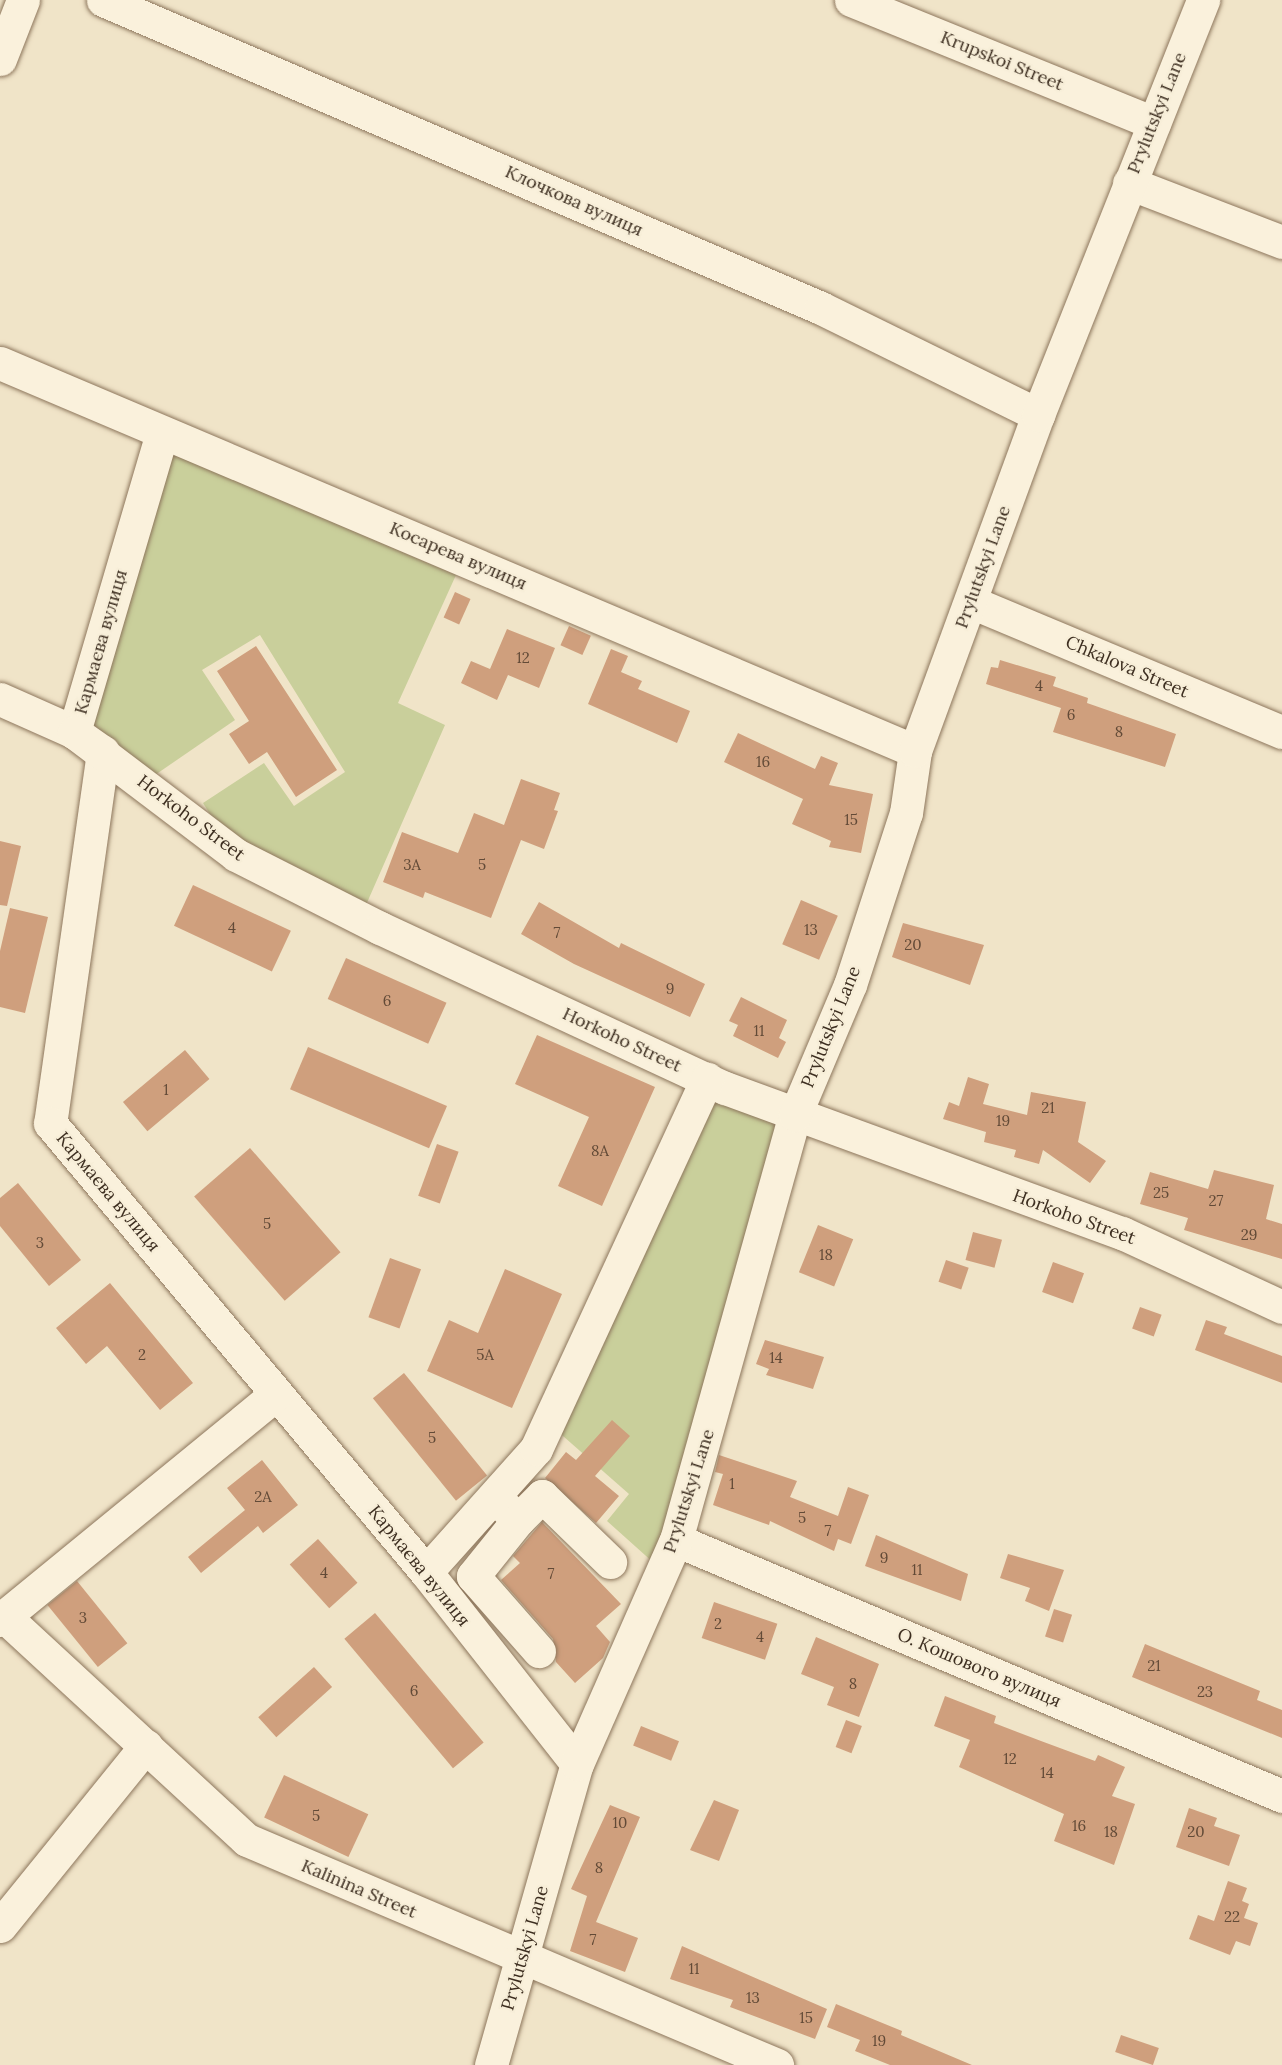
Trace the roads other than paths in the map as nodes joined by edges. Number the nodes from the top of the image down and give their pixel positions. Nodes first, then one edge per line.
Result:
1 (23, 0) edge
2 (103, 0) edge
3 (850, 0) edge
4 (1203, 0) edge
5 (0, 59) edge
6 (1154, 123) junction
7 (1129, 183) junction
8 (1282, 242) edge
9 (0, 363) edge
10 (1038, 416) junction
11 (162, 433) junction
12 (971, 602) junction
13 (0, 699) edge
14 (74, 732) junction
15 (1282, 732) edge
16 (915, 751) junction
17 (103, 752) junction
18 (707, 1079) junction
19 (795, 1115) junction
20 (1282, 1307) edge
21 (276, 1394) junction
22 (494, 1495) junction
23 (518, 1520) junction
24 (676, 1540) junction
25 (610, 1562) dead end
26 (426, 1572) junction
27 (2, 1618) edge
28 (539, 1651) dead end
29 (146, 1746) junction
30 (577, 1764) junction
31 (1282, 1796) edge
32 (0, 1926) edge
33 (522, 1958) junction
34 (491, 2065) edge
35 (777, 2065) edge

1 - 5 street
2 - 10 street, Клочкова вулиця
3 - 6 street, Krupskoi Street
4 - 6 street, Prylutskyi Lane
6 - 7 street, Prylutskyi Lane
7 - 8 street
7 - 10 street, Prylutskyi Lane
9 - 11 street, Косарева вулиця
10 - 12 street, Prylutskyi Lane
11 - 14 street, Кармаєва вулиця
11 - 16 street, Косарева вулиця
12 - 15 street, Chkalova Street
12 - 16 street, Prylutskyi Lane
13 - 14 street, Horkoho Street
14 - 17 street, Horkoho Street
16 - 19 street, Prylutskyi Lane
17 - 18 street, Horkoho Street
17 - 21 street, Кармаєва вулиця
18 - 19 street, Horkoho Street
18 - 22 street
19 - 20 street, Horkoho Street
19 - 24 street, Prylutskyi Lane
21 - 26 street, Кармаєва вулиця
21 - 27 street
22 - 23 street
22 - 26 street
23 - 25 street
23 - 28 street
24 - 30 street, Prylutskyi Lane
24 - 31 street, О. Кошового вулиця
26 - 30 street, Кармаєва вулиця
27 - 29 street, Kalinina Street
29 - 32 street
29 - 33 street, Kalinina Street
30 - 33 street, Prylutskyi Lane
33 - 34 street, Prylutskyi Lane
33 - 35 street, Kalinina Street

